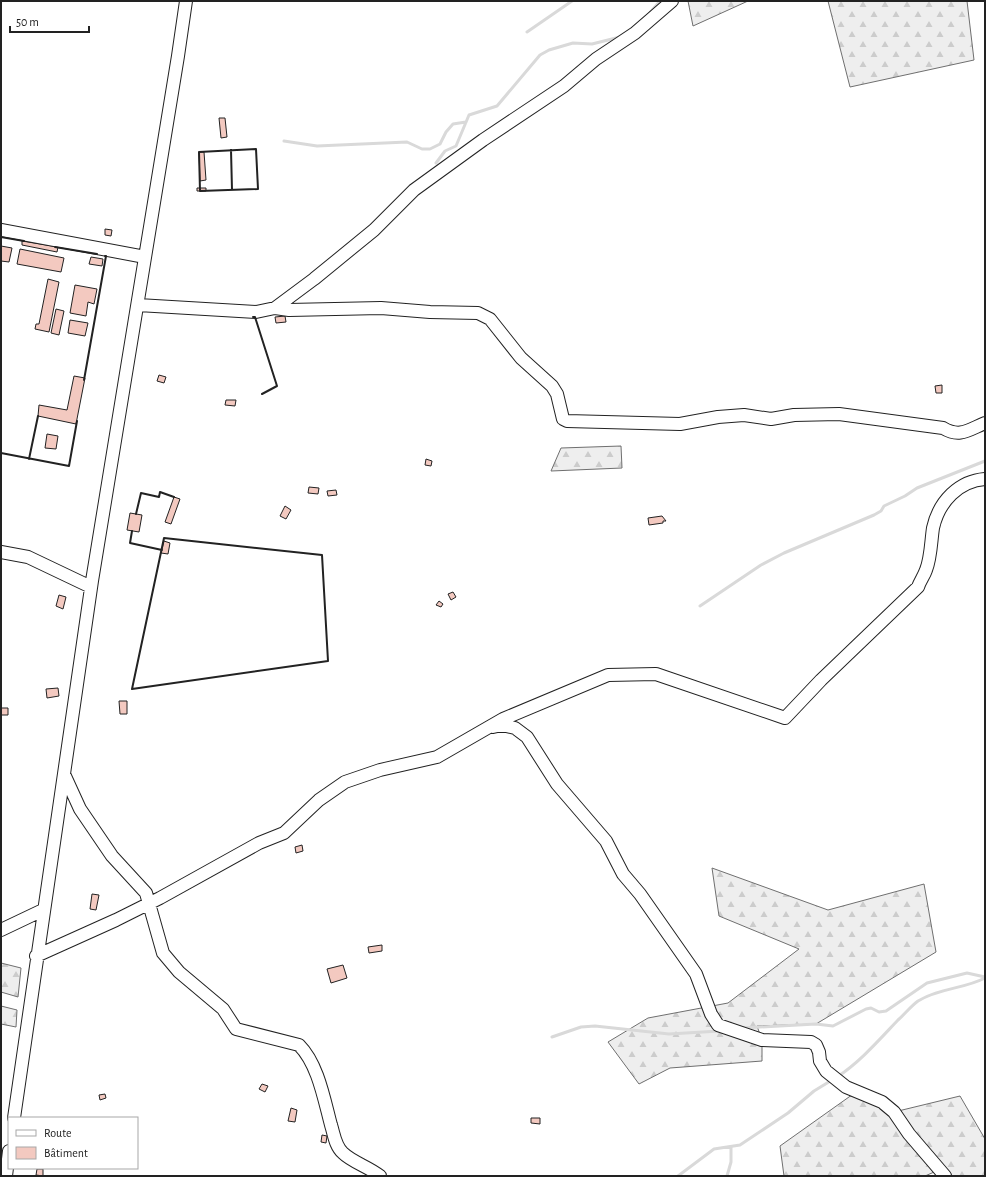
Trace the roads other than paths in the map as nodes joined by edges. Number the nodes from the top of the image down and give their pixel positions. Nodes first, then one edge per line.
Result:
1 (186, 1) edge
2 (672, 1) edge
3 (1, 230) edge
4 (145, 257) junction
5 (138, 305) junction
6 (275, 308) junction
7 (985, 423) edge
8 (985, 479) edge
9 (1, 552) edge
10 (91, 587) junction
11 (488, 728) junction
12 (64, 774) junction
13 (150, 903) junction
14 (43, 910) junction
15 (1, 930) edge
16 (36, 956) junction
17 (14, 1117) edge
18 (8, 1160) edge
19 (6, 1176) edge
20 (380, 1176) edge
21 (945, 1176) edge

1 - 4 street
2 - 6 street
3 - 4 street
4 - 5 street
5 - 6 street
5 - 10 street
6 - 7 street
8 - 11 street
9 - 10 street
10 - 12 street
11 - 13 street
11 - 21 street
12 - 13 street
12 - 14 street
13 - 16 street
13 - 20 street
14 - 15 street
14 - 16 street
16 - 17 street
18 - 19 street

